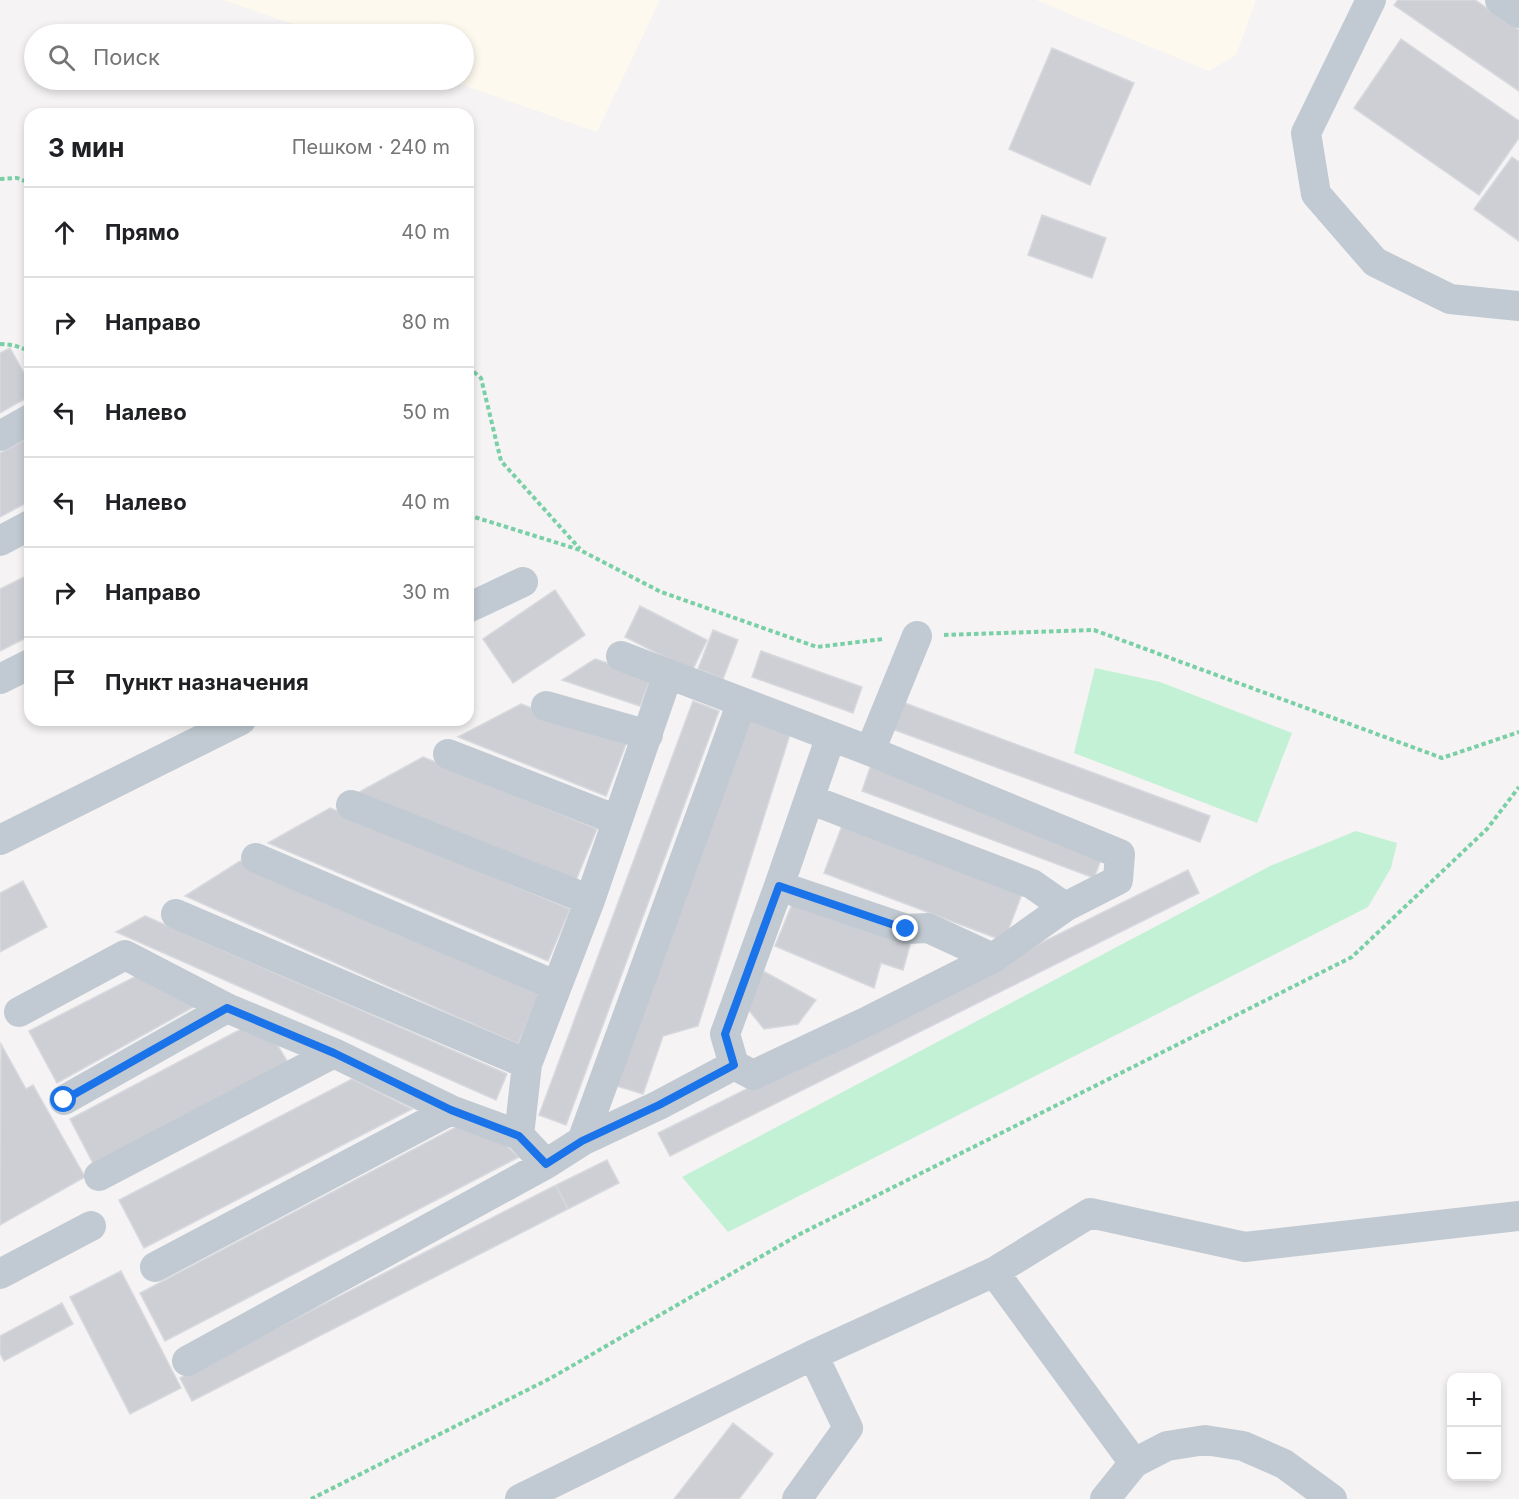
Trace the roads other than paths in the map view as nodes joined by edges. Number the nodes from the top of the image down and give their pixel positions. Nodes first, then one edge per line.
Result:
1 (1371, 0) edge
2 (1500, 0) edge
3 (1519, 13) edge
4 (1519, 306) edge
5 (24, 422) edge
6 (0, 436) edge
7 (24, 528) edge
8 (0, 542) edge
9 (523, 582) dead end
10 (474, 605) edge
11 (917, 636) road end
12 (621, 656) dead end
13 (24, 666) edge
14 (668, 674) junction
15 (0, 679) edge
16 (742, 702) junction
17 (546, 706) dead end
18 (229, 726) edge
19 (648, 735) junction
20 (831, 736) junction
21 (870, 751) junction
22 (448, 753) dead end
23 (809, 799) junction
24 (351, 805) dead end
25 (617, 820) junction
26 (0, 840) edge
27 (256, 858) dead end
28 (779, 886) junction
29 (590, 900) junction
30 (1065, 906) junction
31 (176, 914) dead end
32 (993, 958) junction
33 (557, 986) junction
34 (227, 1008) junction
35 (19, 1012) dead end
36 (334, 1053) junction
37 (527, 1064) junction
38 (734, 1065) junction
39 (64, 1100) dead end
40 (451, 1110) junction
41 (519, 1136) junction
42 (582, 1141) junction
43 (546, 1164) junction
44 (99, 1176) dead end
45 (1519, 1216) edge
46 (91, 1226) dead end
47 (155, 1267) dead end
48 (994, 1272) junction
49 (0, 1274) edge
50 (813, 1356) junction
51 (187, 1361) dead end
52 (1134, 1463) junction
53 (566, 1489) edge
54 (520, 1499) edge
55 (797, 1499) edge
56 (1105, 1499) edge
57 (1332, 1499) edge

1 - 4 lane
2 - 3 lane
5 - 6 lane
7 - 8 lane
9 - 10 lane
11 - 21 lane
12 - 14 lane
13 - 15 lane
14 - 16 lane
14 - 19 lane
16 - 20 lane
16 - 42 lane
17 - 19 lane
18 - 26 lane
19 - 25 lane
20 - 21 lane
20 - 23 lane
21 - 30 lane
22 - 25 lane
23 - 28 lane
23 - 30 lane
24 - 29 lane
25 - 29 lane
27 - 33 lane
28 - 32 lane
28 - 38 lane
29 - 33 lane
30 - 32 lane
31 - 37 lane
32 - 38 lane
33 - 37 lane
34 - 35 lane
34 - 36 lane
34 - 39 lane
36 - 40 lane
36 - 44 lane
37 - 41 lane
38 - 42 lane
40 - 41 lane
40 - 47 lane
41 - 43 lane
42 - 43 lane
43 - 51 lane
45 - 48 lane
46 - 49 lane
48 - 50 lane
48 - 52 lane
50 - 53 lane
50 - 55 lane
52 - 56 lane
52 - 57 lane
53 - 54 lane

